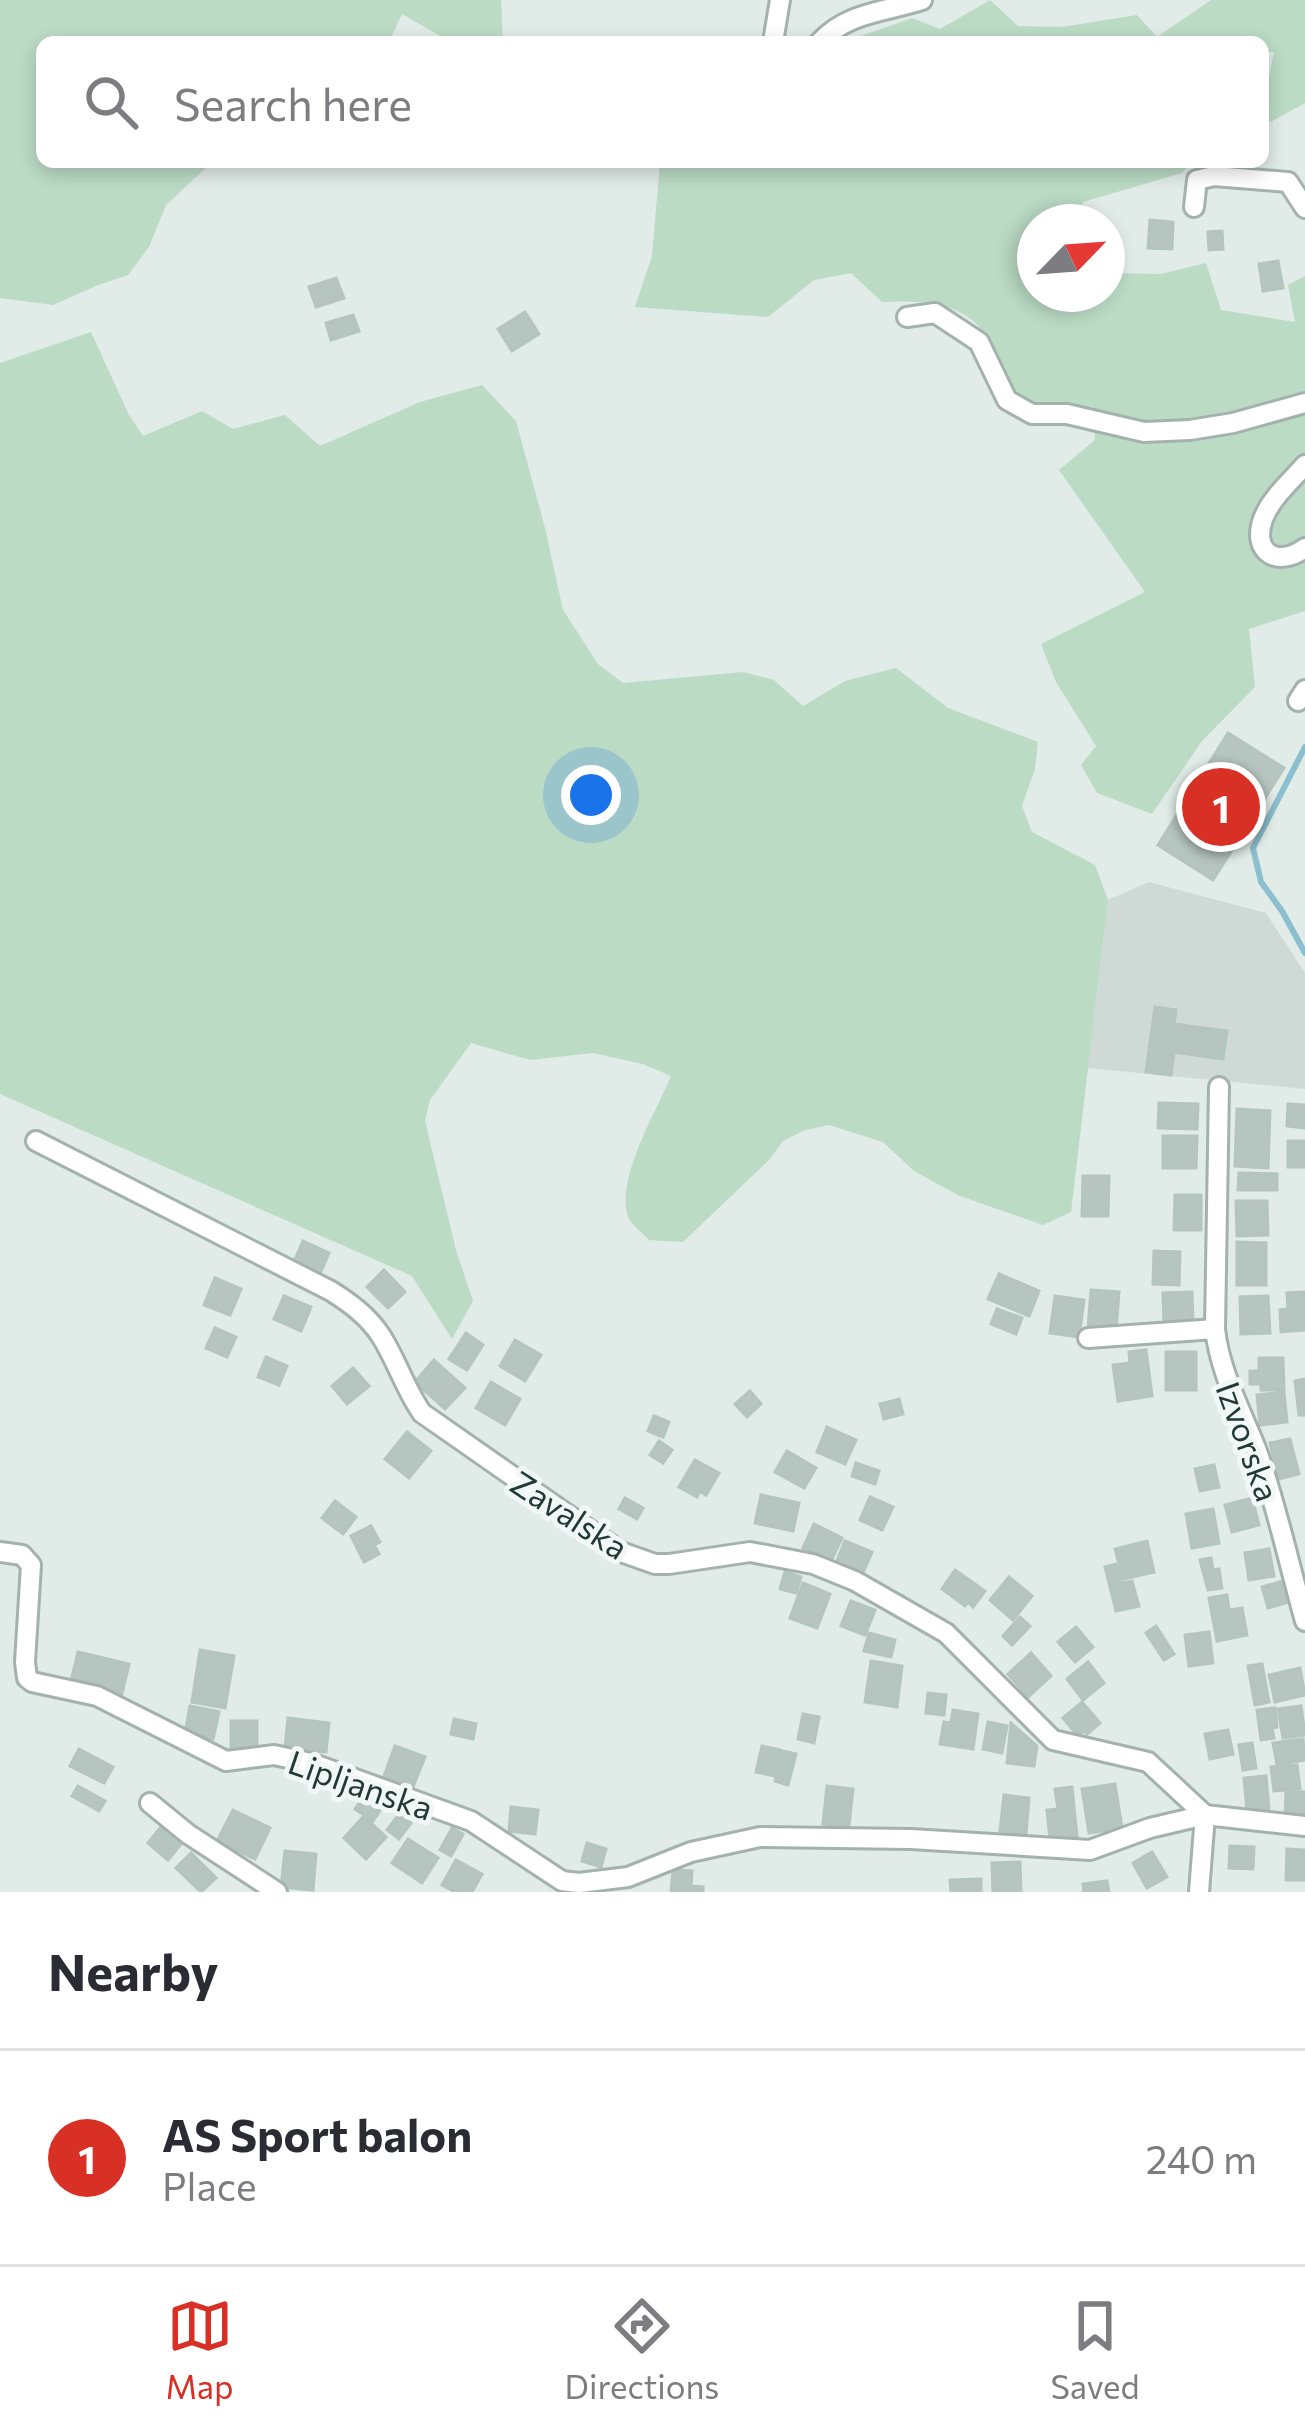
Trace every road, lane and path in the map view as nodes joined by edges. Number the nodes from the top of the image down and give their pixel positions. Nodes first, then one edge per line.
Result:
1 (781, 0) edge
2 (922, 0) edge
3 (774, 36) edge
4 (826, 36) edge
5 (1194, 207) dead end
6 (1305, 208) edge
7 (907, 316) dead end
8 (1305, 404) edge
9 (1305, 465) edge
10 (1305, 548) edge
11 (1219, 1087) dead end
12 (37, 1141) dead end
13 (1215, 1329) junction
14 (1088, 1338) dead end
15 (0, 1552) edge
16 (1305, 1621) edge
17 (150, 1803) dead end
18 (1205, 1815) junction
19 (1305, 1826) edge
20 (629, 1885) edge
21 (278, 1892) edge
22 (1199, 1892) edge

1 - 3 street
2 - 4 street
5 - 6 street
7 - 8 street
9 - 10 street
11 - 13 street, Izvorska
12 - 18 street, Zavalska
13 - 14 street
13 - 16 street, Izvorska
15 - 20 street, Lipljanska
17 - 21 street
18 - 19 street, Lipljanska
18 - 20 street, Lipljanska
18 - 22 street

